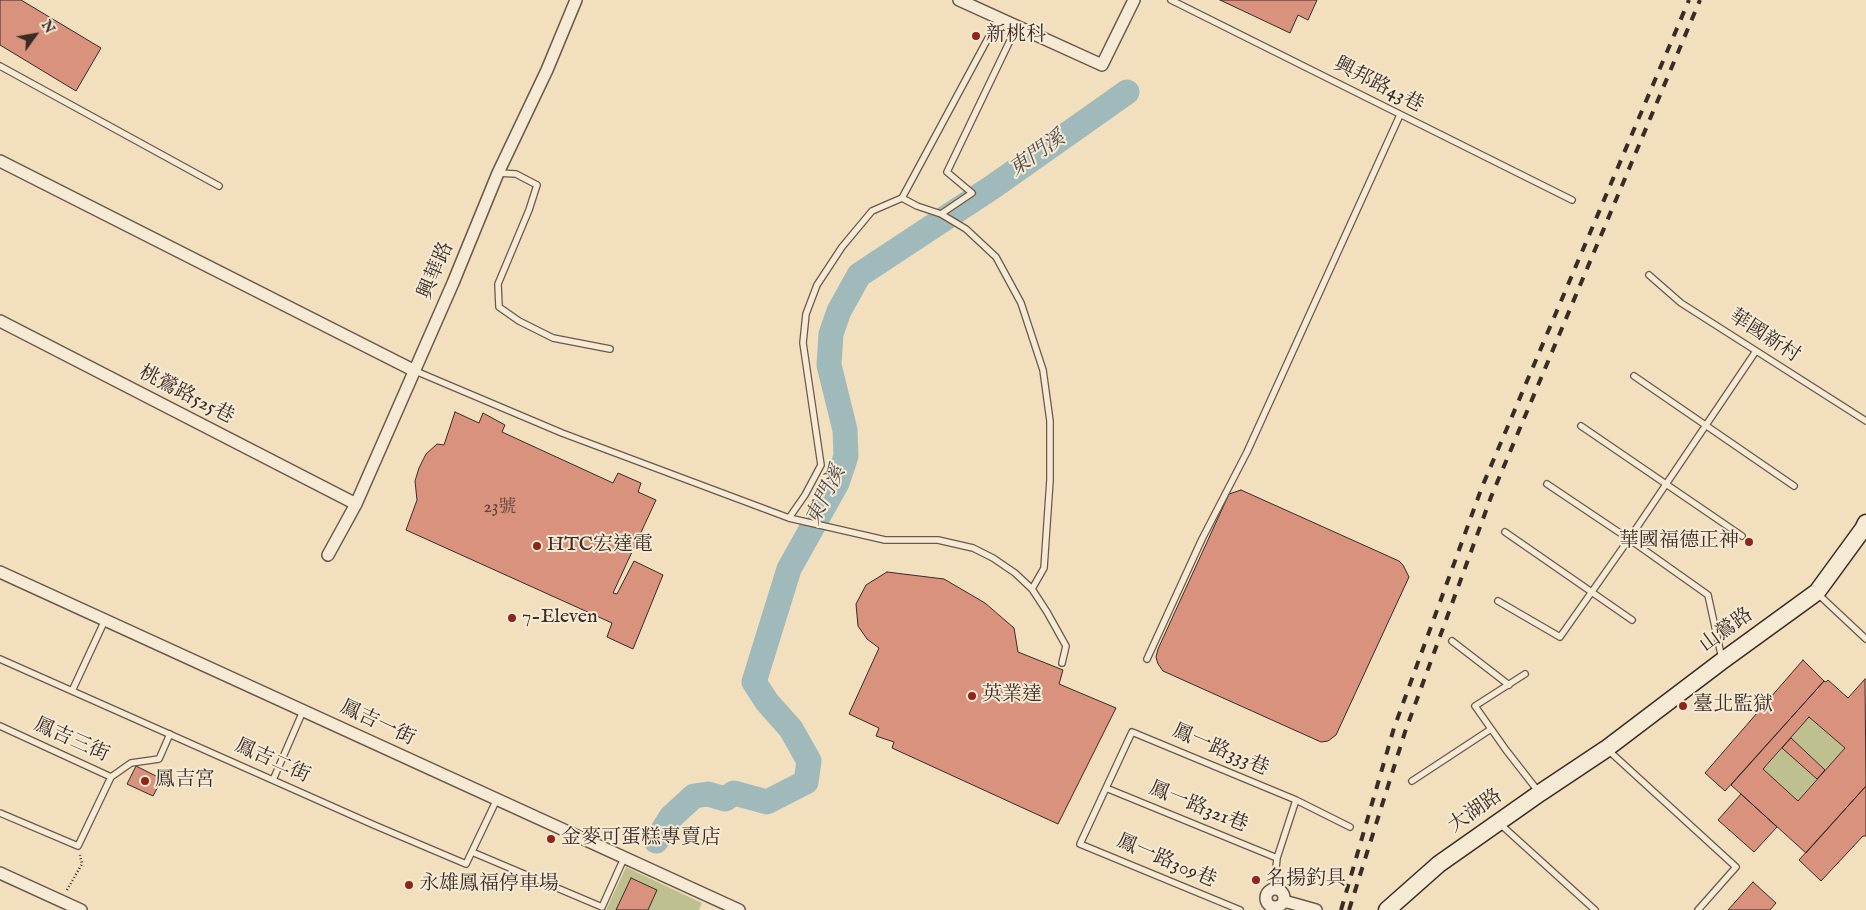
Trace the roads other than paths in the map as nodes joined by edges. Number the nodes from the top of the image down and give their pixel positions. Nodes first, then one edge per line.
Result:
1 (576, 0) edge
2 (959, 0) edge
3 (1134, 0) edge
4 (1171, 0) edge
5 (999, 18) junction
6 (1017, 26) junction
7 (0, 66) edge
8 (1400, 115) junction
9 (0, 161) edge
10 (498, 173) junction
11 (219, 186) dead end
12 (902, 198) junction
13 (1572, 200) dead end
14 (941, 214) junction
15 (1650, 274) dead end
16 (0, 321) edge
17 (610, 348) dead end
18 (1756, 351) junction
19 (413, 370) junction
20 (1634, 376) dead end
21 (1866, 421) edge
22 (1707, 424) junction
23 (1581, 426) dead end
24 (1547, 484) dead end
25 (1667, 484) junction
26 (1794, 486) dead end
27 (356, 504) junction
28 (790, 518) junction
29 (1866, 523) edge
30 (1505, 532) dead end
31 (1742, 536) dead end
32 (1629, 539) junction
33 (328, 555) dead end
34 (0, 572) edge
35 (1032, 590) junction
36 (1592, 592) junction
37 (1817, 592) junction
38 (1498, 601) dead end
39 (105, 620) junction
40 (1632, 620) dead end
41 (1866, 639) edge
42 (1452, 641) dead end
43 (0, 658) edge
44 (1146, 659) dead end
45 (1722, 661) junction
46 (1062, 663) dead end
47 (1525, 674) dead end
48 (1509, 685) junction
49 (72, 691) junction
50 (303, 711) junction
51 (0, 726) edge
52 (1492, 729) junction
53 (170, 734) junction
54 (1601, 752) junction
55 (111, 777) junction
56 (273, 780) junction
57 (1412, 781) dead end
58 (1106, 788) junction
59 (1540, 793) junction
60 (497, 799) junction
61 (1296, 800) junction
62 (0, 813) edge
63 (1499, 823) junction
64 (1350, 827) dead end
65 (472, 852) junction
66 (1278, 858) junction
67 (626, 859) junction
68 (0, 873) edge
69 (1274, 890) junction
70 (1284, 901) junction
71 (1269, 908) edge
72 (80, 910) edge
73 (739, 910) edge
74 (1240, 910) edge
75 (1316, 910) edge
76 (1386, 910) edge
77 (1596, 910) edge
78 (1698, 910) edge

1 - 10 street, 興華路
2 - 5 street
3 - 6 street
4 - 8 lane, 興邦路43巷
5 - 6 street
5 - 12 lane
6 - 14 lane
7 - 11 lane
8 - 13 lane, 興邦路43巷
8 - 44 lane
9 - 19 street
10 - 17 lane
10 - 19 street, 興華路
12 - 14 lane
12 - 28 lane
14 - 35 lane
15 - 18 lane, 華國新村
16 - 27 street, 桃鶯路525巷
18 - 21 lane, 華國新村
18 - 22 lane
19 - 27 street, 興華路
19 - 28 lane
20 - 22 lane
22 - 25 lane
22 - 26 lane
23 - 25 lane
24 - 32 lane
25 - 31 lane
25 - 32 lane
27 - 33 street, 興華路
28 - 35 lane
29 - 37 street, 山鶯路
30 - 36 lane
32 - 36 lane
32 - 45 lane
34 - 39 street, 鳳吉一街
35 - 46 lane
36 - 38 lane
36 - 40 lane
37 - 41 lane
37 - 45 street, 山鶯路
39 - 49 lane
39 - 50 street, 鳳吉一街
42 - 48 lane
43 - 49 lane, 鳳吉二街
45 - 54 street, 山鶯路
47 - 48 lane
48 - 52 lane
49 - 53 lane, 鳳吉二街
50 - 56 lane
50 - 60 street, 鳳吉一街
51 - 55 lane, 鳳吉三街
52 - 57 lane
52 - 59 lane
53 - 55 lane, 鳳吉三街
53 - 56 lane, 鳳吉二街
54 - 59 street, 大湖路
54 - 78 lane
55 - 62 lane
56 - 65 lane, 鳳吉二街
58 - 61 lane, 鳳一路333巷
58 - 66 lane, 鳳一路321巷
58 - 74 lane, 鳳一路309巷
59 - 63 street, 大湖路
60 - 65 lane
60 - 67 street, 鳳吉一街
61 - 64 lane, 鳳一路333巷
61 - 66 lane
63 - 76 street, 大湖路
63 - 77 lane
65 - 67 lane
66 - 69 lane
67 - 73 street, 鳳吉一街
68 - 72 street
69 - 70 street
69 - 71 street
70 - 71 street
70 - 75 street

